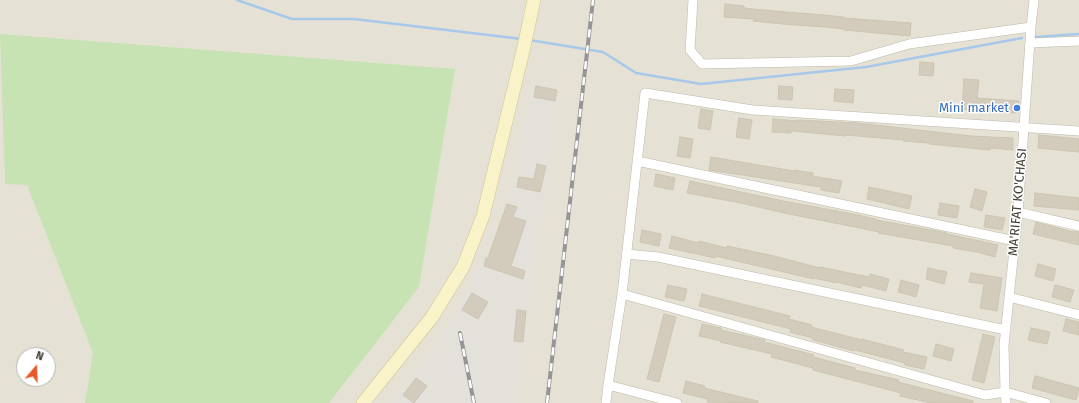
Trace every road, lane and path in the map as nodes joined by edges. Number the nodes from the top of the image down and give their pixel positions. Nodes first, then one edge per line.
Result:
1 (534, 0) edge
2 (693, 0) edge
3 (1034, 0) edge
4 (1031, 27) junction
5 (1079, 41) edge
6 (1030, 43) junction
7 (1024, 128) junction
8 (1079, 132) edge
9 (637, 161) junction
10 (1018, 212) junction
11 (1079, 226) edge
12 (1015, 241) junction
13 (626, 254) junction
14 (622, 294) junction
15 (1009, 297) junction
16 (1079, 315) edge
17 (1006, 330) junction
18 (608, 385) junction
19 (1005, 392) junction
20 (363, 403) edge
21 (606, 403) edge
22 (677, 403) edge
23 (1006, 403) edge
24 (1046, 403) edge

1 - 20 main road
2 - 4 street
3 - 4 street, MA'RIFAT KO'CHASI
4 - 6 street, MA'RIFAT KO'CHASI
5 - 6 street
6 - 7 street, MA'RIFAT KO'CHASI
7 - 8 street
7 - 9 street
7 - 10 street, MA'RIFAT KO'CHASI
9 - 12 street
9 - 13 street
10 - 11 street
10 - 12 street, MA'RIFAT KO'CHASI
12 - 15 street, MA'RIFAT KO'CHASI
13 - 14 street
13 - 17 street
14 - 18 street
14 - 19 street
15 - 16 street
15 - 17 street, MA'RIFAT KO'CHASI
17 - 19 street, MA'RIFAT KO'CHASI
18 - 21 street
18 - 22 street
19 - 23 street, MA'RIFAT KO'CHASI
19 - 24 street

